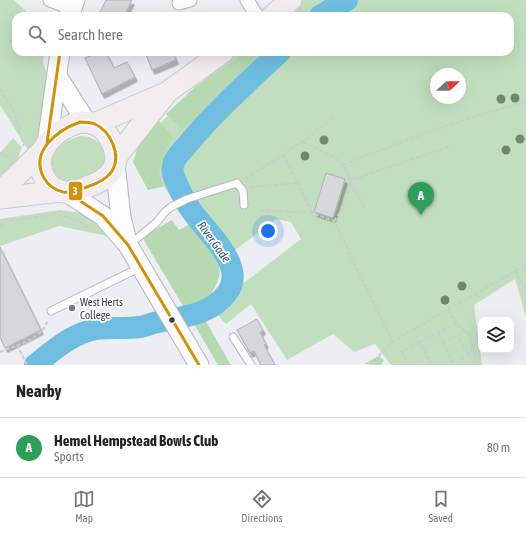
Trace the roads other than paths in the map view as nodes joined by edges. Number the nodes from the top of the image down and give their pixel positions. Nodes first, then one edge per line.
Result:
1 (50, 0) edge
2 (247, 0) edge
3 (291, 0) edge
4 (72, 8) edge
5 (254, 12) edge
6 (277, 12) edge
7 (60, 56) edge
8 (217, 56) edge
9 (57, 76) junction
10 (166, 93) junction
11 (90, 123) junction
12 (39, 154) junction
13 (115, 161) junction
14 (0, 192) edge
15 (64, 192) junction
16 (0, 198) edge
17 (244, 205) dead end
18 (128, 245) junction
19 (141, 267) junction
20 (51, 311) road end
21 (233, 337) dead end
22 (199, 365) edge
23 (251, 365) edge

1 - 4 street
2 - 5 street
3 - 6 main road
7 - 9 main road
8 - 10 main road
9 - 11 main road
9 - 12 main road
10 - 11 main road
10 - 13 main road
11 - 12 main road
11 - 13 main road
12 - 14 main road
12 - 15 main road
13 - 15 main road
13 - 18 main road
15 - 16 main road
15 - 18 main road
17 - 18 lane
18 - 19 main road
19 - 20 lane
19 - 22 main road
21 - 23 lane

